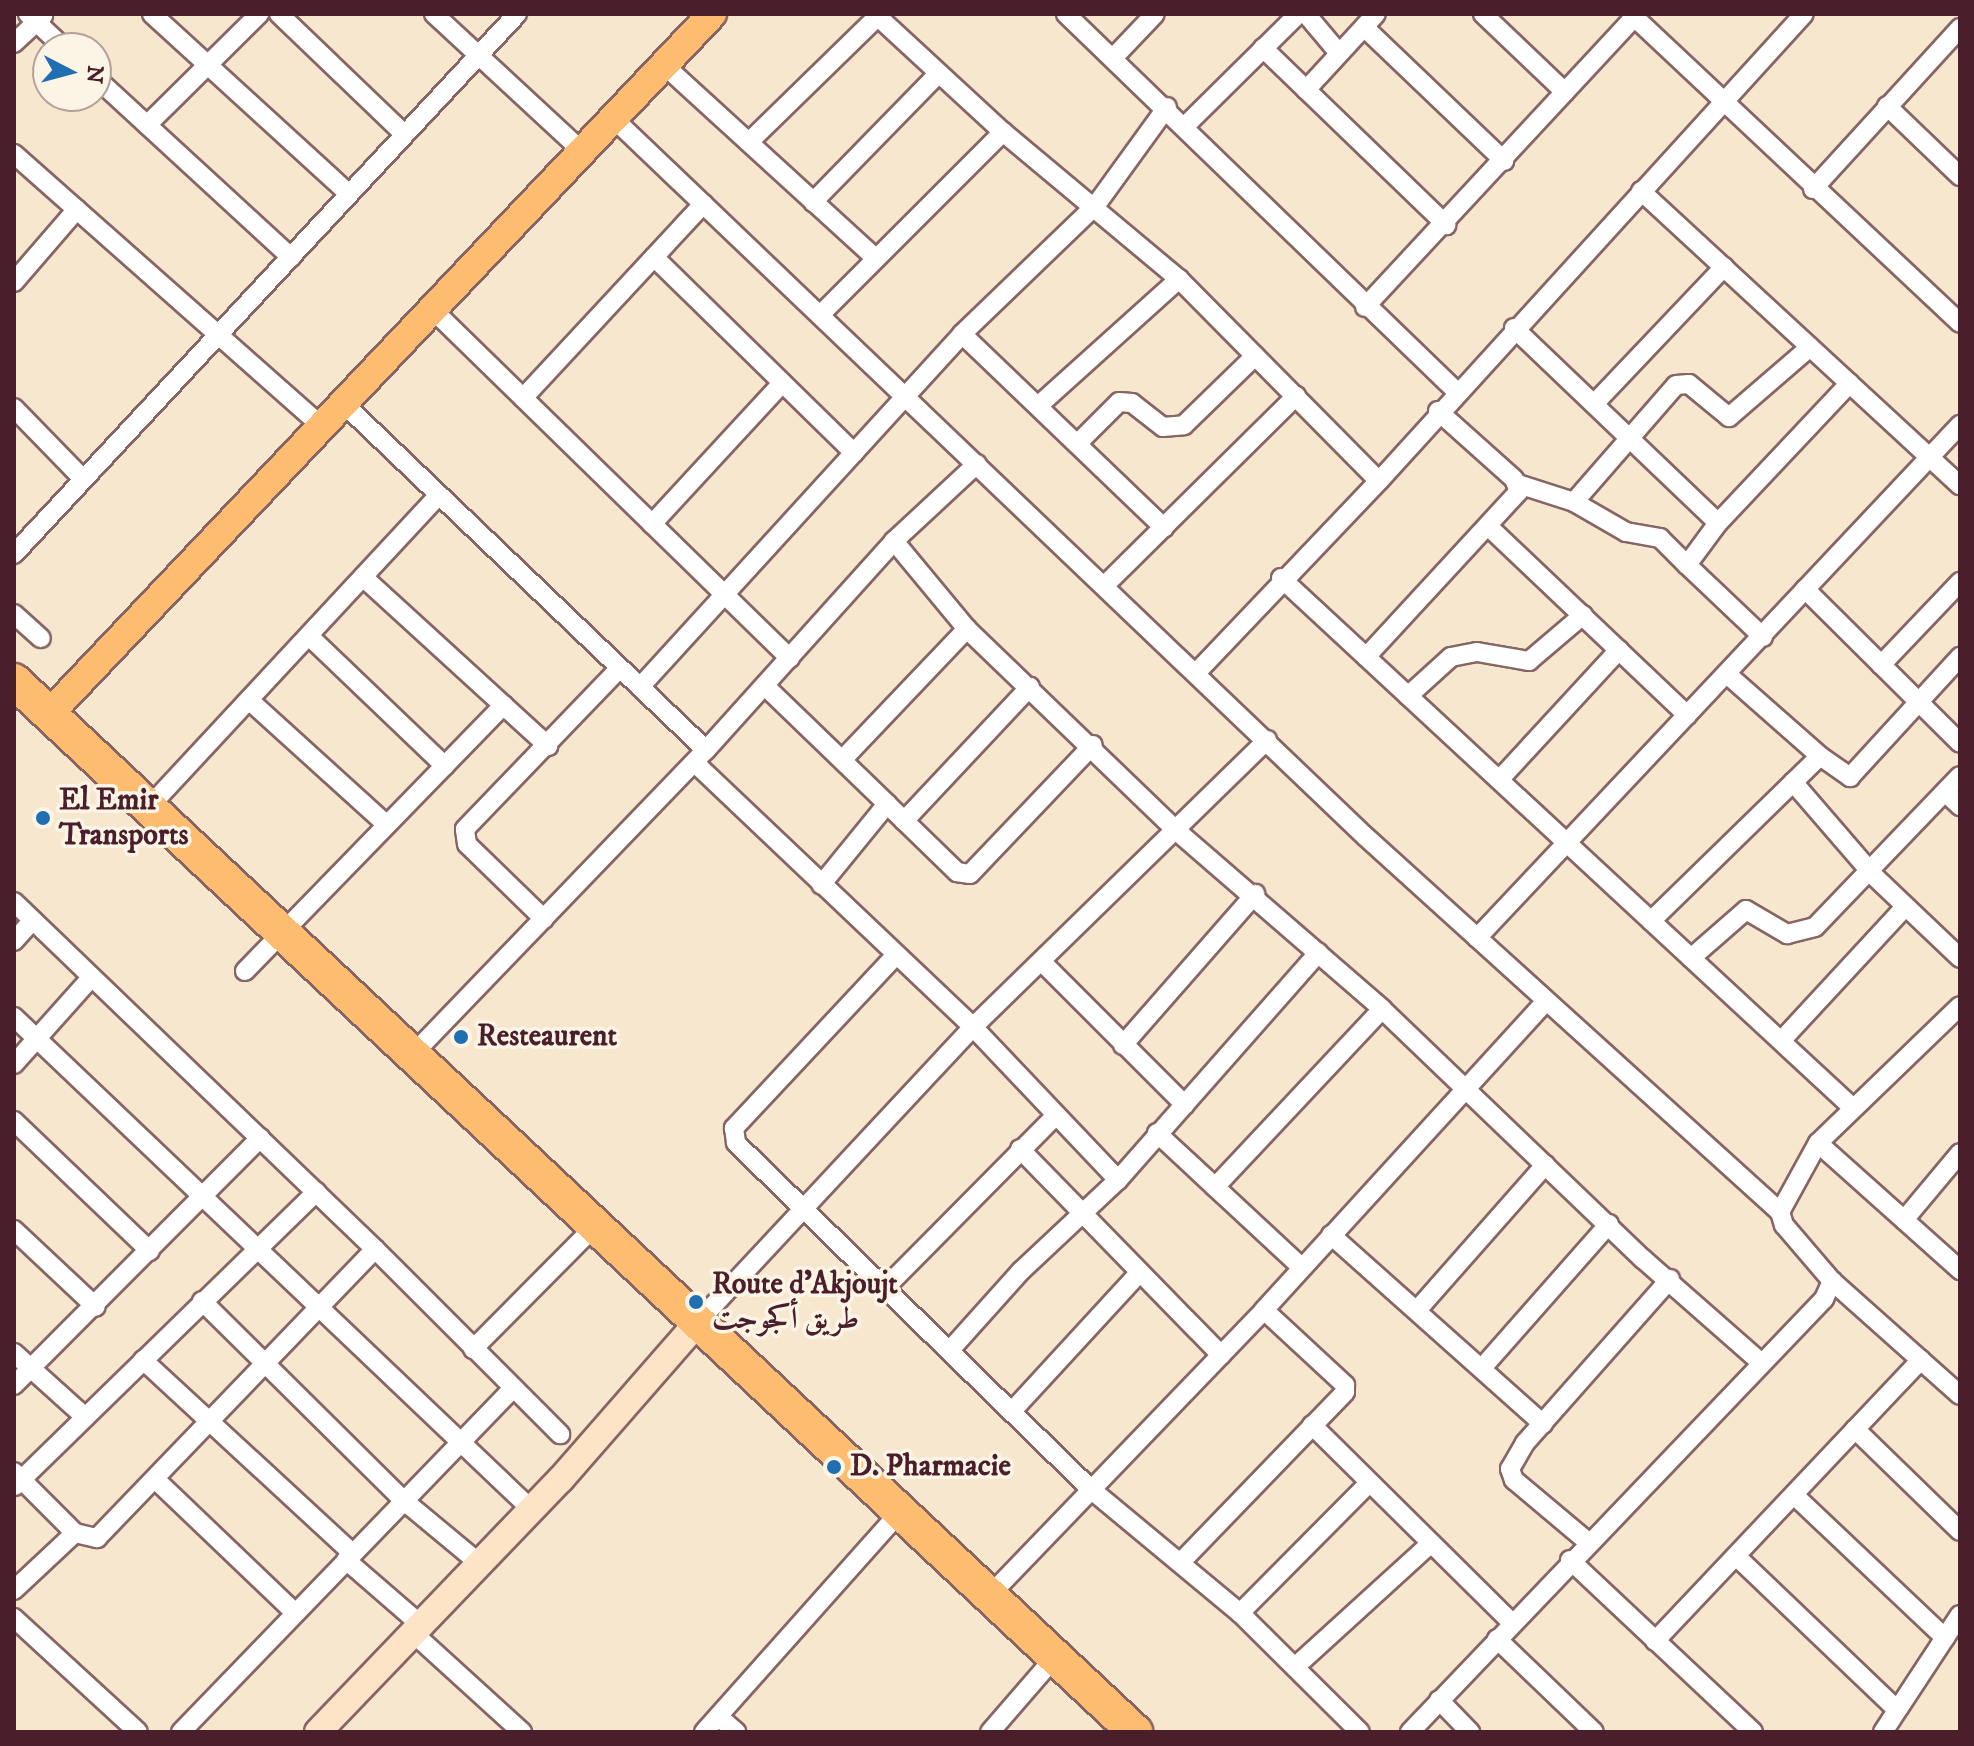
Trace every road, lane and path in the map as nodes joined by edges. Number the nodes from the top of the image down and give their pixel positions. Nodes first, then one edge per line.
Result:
1 (152, 14) edge
2 (259, 14) edge
3 (279, 14) edge
4 (434, 14) edge
5 (517, 14) edge
6 (712, 14) edge
7 (1066, 14) edge
8 (1155, 14) edge
9 (1298, 14) edge
10 (1306, 14) edge
11 (1483, 14) edge
12 (1804, 14) edge
13 (876, 15) edge
14 (1634, 15) edge
15 (36, 17) edge
16 (1370, 21) edge
17 (1960, 28) edge
18 (50, 32) edge
19 (14, 43) edge
20 (1263, 48) junction
21 (1953, 48) edge
22 (1338, 52) junction
23 (479, 55) junction
24 (1114, 57) junction
25 (664, 65) junction
26 (210, 68) junction
27 (939, 73) junction
28 (1306, 90) junction
29 (1565, 92) junction
30 (112, 93) edge
31 (1725, 101) junction
32 (1887, 106) junction
33 (1167, 107) junction
34 (613, 118) junction
35 (147, 125) junction
36 (1186, 125) junction
37 (1003, 132) junction
38 (404, 134) junction
39 (749, 142) junction
40 (582, 151) junction
41 (14, 154) edge
42 (1504, 161) junction
43 (1960, 176) edge
44 (1813, 189) junction
45 (1641, 191) junction
46 (349, 194) junction
47 (813, 202) junction
48 (703, 204) junction
49 (1096, 205) junction
50 (77, 209) junction
51 (1446, 225) junction
52 (291, 257) junction
53 (654, 257) junction
54 (875, 258) junction
55 (1724, 267) junction
56 (1179, 279) junction
57 (14, 282) edge
58 (1365, 307) junction
59 (432, 309) junction
60 (820, 315) junction
61 (1958, 318) edge
62 (1514, 328) junction
63 (219, 332) junction
64 (962, 334) junction
65 (1810, 347) junction
66 (1255, 356) junction
67 (782, 383) junction
68 (1850, 383) junction
69 (1457, 392) junction
70 (906, 396) junction
71 (1296, 396) junction
72 (523, 398) junction
73 (343, 403) junction
74 (1594, 404) junction
75 (1038, 406) junction
76 (14, 408) edge
77 (1438, 411) junction
78 (1960, 425) edge
79 (321, 426) junction
80 (1628, 437) junction
81 (1077, 444) junction
82 (854, 453) junction
83 (1930, 457) junction
84 (977, 464) junction
85 (82, 478) junction
86 (1379, 481) junction
87 (1518, 484) junction
88 (1960, 485) edge
89 (439, 495) junction
90 (1574, 502) junction
91 (1718, 523) junction
92 (652, 524) junction
93 (1164, 528) junction
94 (1490, 528) junction
95 (894, 541) junction
96 (14, 554) edge
97 (1687, 565) junction
98 (363, 577) junction
99 (1281, 578) junction
100 (1960, 582) edge
101 (1105, 585) junction
102 (1805, 589) junction
103 (724, 595) junction
104 (14, 614) edge
105 (1583, 615) junction
106 (967, 629) junction
107 (309, 636) junction
108 (1763, 637) junction
109 (41, 638) dead end
110 (1619, 650) junction
111 (1366, 657) junction
112 (1960, 657) edge
113 (790, 658) junction
114 (1881, 665) junction
115 (620, 668) junction
116 (1197, 672) junction
117 (1728, 675) junction
118 (14, 681) edge
119 (765, 686) junction
120 (640, 687) junction
121 (1030, 687) junction
122 (1408, 696) junction
123 (249, 700) junction
124 (1919, 703) junction
125 (504, 705) junction
126 (49, 714) junction
127 (1687, 715) junction
128 (1267, 740) junction
129 (1960, 743) edge
130 (1093, 745) junction
131 (548, 746) junction
132 (1820, 756) junction
133 (700, 757) junction
134 (843, 759) junction
135 (445, 766) junction
136 (1960, 776) edge
137 (1499, 780) junction
138 (1793, 782) junction
139 (1945, 792) junction
140 (887, 804) junction
141 (1960, 806) edge
142 (149, 807) junction
143 (904, 821) junction
144 (387, 825) junction
145 (1178, 832) junction
146 (1565, 842) junction
147 (1868, 869) junction
148 (821, 885) junction
149 (1255, 894) junction
150 (14, 902) edge
151 (1905, 907) junction
152 (544, 919) junction
153 (33, 920) junction
154 (1651, 921) junction
155 (283, 930) junction
156 (1477, 938) junction
157 (14, 941) edge
158 (1318, 953) junction
159 (895, 956) junction
160 (1691, 958) junction
161 (1960, 958) edge
162 (1042, 962) junction
163 (245, 971) dead end
164 (90, 979) junction
165 (1545, 1002) junction
166 (1960, 1006) edge
167 (1382, 1009) junction
168 (14, 1017) edge
169 (973, 1027) junction
170 (36, 1040) junction
171 (1781, 1041) junction
172 (1123, 1045) junction
173 (414, 1053) junction
174 (14, 1064) edge
175 (1465, 1085) junction
176 (1185, 1105) junction
177 (1853, 1108) junction
178 (1054, 1117) junction
179 (14, 1121) edge
180 (1157, 1133) junction
181 (260, 1138) junction
182 (1818, 1143) junction
183 (1020, 1149) junction
184 (1960, 1153) edge
185 (1545, 1165) junction
186 (1118, 1180) junction
187 (1215, 1187) junction
188 (316, 1192) junction
189 (203, 1196) junction
190 (806, 1209) junction
191 (1780, 1212) junction
192 (1081, 1217) junction
193 (1904, 1220) junction
194 (1609, 1224) junction
195 (595, 1226) junction
196 (14, 1230) edge
197 (1331, 1235) junction
198 (258, 1246) junction
199 (375, 1249) junction
200 (150, 1251) junction
201 (1301, 1267) junction
202 (1960, 1270) edge
203 (1139, 1273) junction
204 (1670, 1279) junction
205 (1832, 1281) junction
206 (884, 1289) junction
207 (202, 1301) junction
208 (321, 1306) junction
209 (96, 1307) junction
210 (1419, 1308) junction
211 (1264, 1310) junction
212 (696, 1324) junction
213 (473, 1349) junction
214 (951, 1349) junction
215 (14, 1353) edge
216 (1221, 1355) junction
217 (143, 1360) junction
218 (1921, 1360) junction
219 (1759, 1361) junction
220 (267, 1362) junction
221 (1482, 1368) junction
222 (33, 1371) junction
223 (14, 1385) edge
224 (513, 1388) junction
225 (1960, 1395) edge
226 (1014, 1409) junction
227 (85, 1417) junction
228 (212, 1420) junction
229 (1543, 1424) junction
230 (1312, 1425) junction
231 (1855, 1429) junction
232 (560, 1434) dead end
233 (460, 1440) junction
234 (16, 1479) edge
235 (155, 1479) junction
236 (1369, 1483) junction
237 (1093, 1491) junction
238 (1794, 1495) junction
239 (403, 1500) junction
240 (531, 1509) junction
241 (902, 1510) junction
242 (1960, 1531) edge
243 (75, 1533) junction
244 (1588, 1542) junction
245 (1429, 1545) junction
246 (349, 1556) junction
247 (1736, 1556) junction
248 (1570, 1560) junction
249 (1181, 1562) junction
250 (479, 1563) junction
251 (14, 1590) edge
252 (991, 1594) junction
253 (295, 1613) junction
254 (1240, 1613) junction
255 (1960, 1615) edge
256 (14, 1618) edge
257 (1512, 1623) junction
258 (416, 1628) junction
259 (1945, 1638) junction
260 (1497, 1639) junction
261 (1655, 1641) junction
262 (1055, 1657) junction
263 (1295, 1667) junction
264 (1439, 1700) junction
265 (1897, 1710) junction
266 (719, 1717) junction
267 (520, 1731) edge
268 (138, 1732) edge
269 (181, 1732) edge
270 (318, 1732) edge
271 (704, 1732) edge
272 (736, 1732) edge
273 (990, 1732) edge
274 (1135, 1732) edge
275 (1360, 1732) edge
276 (1410, 1732) edge
277 (1470, 1732) edge
278 (1594, 1732) edge
279 (1753, 1732) edge
280 (1883, 1732) edge

1 - 26 street
2 - 26 street
3 - 38 street
4 - 23 street
5 - 23 street
6 - 25 main road
7 - 24 street
8 - 24 street
9 - 20 street
10 - 22 street
11 - 29 street
12 - 31 street
13 - 27 street
13 - 39 street
14 - 29 street
14 - 31 street
15 - 18 street
15 - 19 street
16 - 22 street
16 - 42 street
17 - 21 street
20 - 28 street
20 - 36 street
21 - 32 street
22 - 28 street
23 - 38 street
23 - 40 street
24 - 33 street
25 - 34 main road
25 - 39 street
26 - 35 street
26 - 46 street
27 - 37 street
27 - 47 street
28 - 51 street
29 - 42 street
30 - 35 street
31 - 44 street
31 - 45 street
32 - 43 street
32 - 44 street
33 - 36 street
33 - 49 street
34 - 40 main road
34 - 48 street
35 - 52 street
36 - 58 street
37 - 49 street
37 - 54 street
38 - 46 street
39 - 47 street
40 - 59 main road
41 - 50 street
42 - 51 street
44 - 61 street
45 - 55 street
45 - 62 street
46 - 52 street
47 - 54 street
48 - 53 street
48 - 60 street
49 - 56 street
49 - 64 street
50 - 57 street
50 - 63 street
51 - 58 street
52 - 63 street
53 - 67 street
53 - 72 street
54 - 60 street
55 - 65 street
55 - 74 street
56 - 66 street
56 - 75 street
58 - 69 street
59 - 72 street
59 - 73 main road
60 - 70 street
62 - 69 street
62 - 74 street
63 - 79 street
63 - 85 street
64 - 70 street
64 - 75 street
65 - 68 street
65 - 80 street
66 - 71 street
66 - 81 street
67 - 82 street
67 - 92 street
68 - 83 street
68 - 91 street
69 - 77 street
70 - 82 street
70 - 84 street
71 - 86 street
71 - 93 street
72 - 92 street
73 - 79 main road
73 - 89 street
74 - 80 street
75 - 81 street
76 - 85 street
77 - 86 street
77 - 87 street
78 - 83 street
79 - 126 main road
80 - 90 street
80 - 91 street
81 - 93 street
82 - 103 street
83 - 88 street
83 - 102 street
84 - 95 street
84 - 101 street
85 - 96 street
86 - 99 street
87 - 90 street
87 - 94 street
89 - 98 street
89 - 115 street
90 - 97 street
91 - 97 street
92 - 103 street
93 - 101 street
94 - 105 street
94 - 111 street
95 - 106 street
95 - 113 street
97 - 108 street
98 - 107 street
98 - 125 street
99 - 111 street
99 - 116 street
100 - 114 street
101 - 116 street
102 - 108 street
102 - 114 street
103 - 113 street
103 - 120 street
104 - 109 street
105 - 110 street
105 - 122 street
106 - 121 street
106 - 134 street
107 - 123 street
107 - 135 street
108 - 117 street
110 - 127 street
110 - 137 street
111 - 122 street
112 - 124 street
113 - 119 street
114 - 124 street
115 - 120 street
115 - 131 street
116 - 128 street
117 - 127 street
117 - 132 street
118 - 126 highway
119 - 133 street
119 - 134 street
120 - 133 street
121 - 130 street
121 - 143 street
122 - 137 street
123 - 142 street
123 - 144 street
124 - 129 street
124 - 132 street
125 - 131 street
125 - 135 street
126 - 142 highway
127 - 146 street
128 - 145 street
128 - 156 street
130 - 143 street
130 - 145 street
131 - 152 street
132 - 138 street
133 - 148 street
133 - 152 street
134 - 140 street
135 - 144 street
136 - 139 street
137 - 146 street
138 - 147 street
138 - 154 street
139 - 141 street
139 - 147 street
140 - 143 street
140 - 148 street
142 - 155 highway
144 - 155 street
145 - 149 street
145 - 162 street
146 - 154 street
146 - 156 street
147 - 151 street
147 - 160 street
148 - 159 street
149 - 158 street
149 - 172 street
150 - 153 street
151 - 161 street
151 - 171 street
152 - 173 street
153 - 157 street
153 - 164 street
154 - 160 street
155 - 163 street
155 - 173 highway
156 - 165 street
158 - 167 street
158 - 176 street
159 - 169 street
159 - 190 street
160 - 171 street
162 - 169 street
162 - 172 street
164 - 170 street
164 - 181 street
165 - 175 street
165 - 191 street
166 - 177 street
167 - 175 street
167 - 187 street
168 - 170 street
169 - 178 street
169 - 190 street
170 - 174 street
170 - 189 street
171 - 177 street
172 - 176 street
173 - 195 highway
175 - 185 street
175 - 197 street
176 - 180 street
177 - 182 street
178 - 183 street
178 - 186 street
179 - 200 street
180 - 186 street
180 - 187 street
181 - 188 street
181 - 189 street
182 - 191 street
182 - 193 street
183 - 192 street
183 - 206 street
184 - 193 street
185 - 194 street
185 - 210 street
186 - 192 street
187 - 201 street
188 - 198 street
188 - 199 street
189 - 198 street
189 - 200 street
190 - 206 street
190 - 212 street
191 - 205 street
192 - 203 street
192 - 214 street
193 - 202 street
194 - 204 street
194 - 221 street
195 - 212 highway
195 - 213 street
196 - 209 street
197 - 201 street
197 - 210 street
198 - 207 street
198 - 208 street
199 - 208 street
199 - 213 street
200 - 209 street
201 - 211 street
203 - 216 street
203 - 226 street
204 - 219 street
204 - 229 street
205 - 218 street
205 - 219 street
206 - 214 street
207 - 217 street
207 - 220 street
208 - 220 street
208 - 233 street
209 - 222 street
210 - 221 street
211 - 216 street
211 - 230 street
212 - 240 street
212 - 241 highway
213 - 224 street
214 - 226 street
215 - 222 street
216 - 237 street
217 - 227 street
217 - 228 street
218 - 225 street
218 - 231 street
219 - 244 street
220 - 228 street
220 - 239 street
221 - 229 street
222 - 223 street
222 - 227 street
224 - 232 street
224 - 233 street
226 - 237 street
227 - 234 street
228 - 235 street
228 - 246 street
229 - 244 street
230 - 236 street
230 - 249 street
231 - 238 street
231 - 242 street
233 - 239 street
233 - 240 street
234 - 243 street
235 - 243 street
235 - 253 street
236 - 245 street
236 - 254 street
237 - 249 street
237 - 252 street
238 - 247 street
238 - 259 street
239 - 246 street
239 - 250 street
240 - 250 street
241 - 252 highway
241 - 266 street
243 - 251 street
244 - 248 street
245 - 257 street
245 - 263 street
246 - 253 street
246 - 258 street
247 - 261 street
247 - 265 street
248 - 257 street
248 - 261 street
249 - 254 street
250 - 258 street
252 - 262 highway
253 - 269 street
254 - 263 street
255 - 259 street
256 - 268 street
257 - 260 street
258 - 267 street
258 - 270 street
259 - 265 street
260 - 264 street
260 - 278 street
261 - 279 street
262 - 273 street
262 - 274 highway
263 - 275 street
264 - 276 street
264 - 277 street
265 - 280 street
266 - 271 street
266 - 272 street

